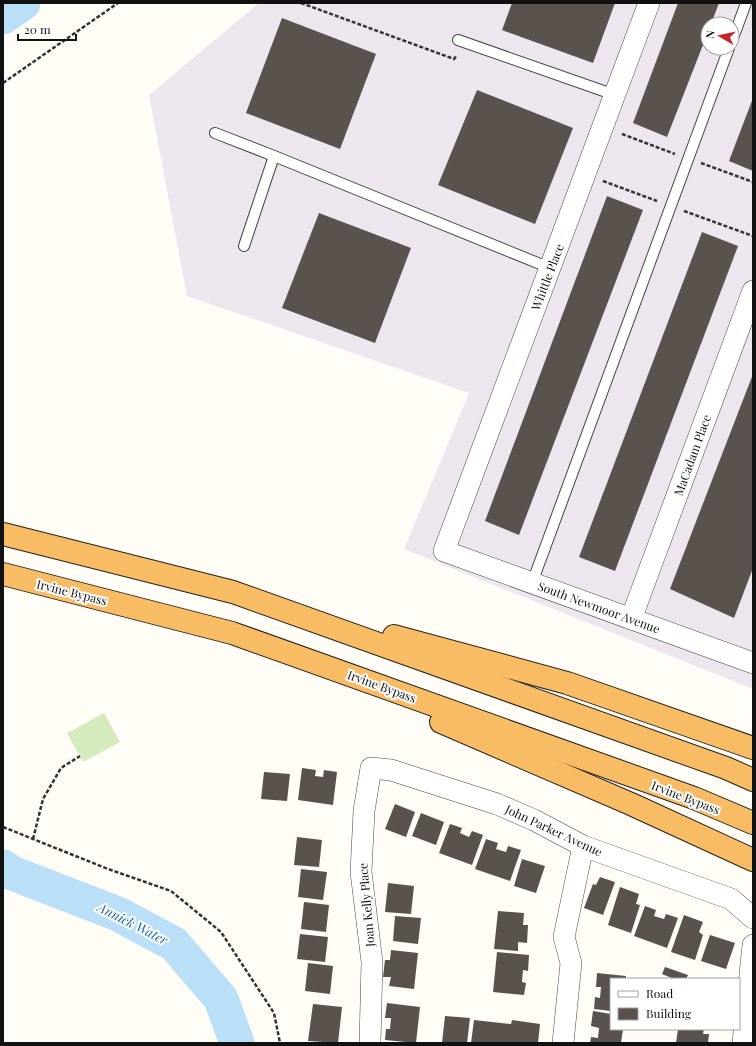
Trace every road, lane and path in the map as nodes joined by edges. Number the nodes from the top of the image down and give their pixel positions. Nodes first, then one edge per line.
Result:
1 (118, 3) edge
2 (301, 3) edge
3 (649, 3) edge
4 (746, 3) edge
5 (740, 19) edge
6 (461, 41) joint
7 (726, 56) edge
8 (3, 83) edge
9 (615, 95) junction
10 (215, 133) dead end
11 (274, 156) junction
12 (244, 246) dead end
13 (550, 268) junction
14 (753, 292) edge
15 (3, 534) edge
16 (444, 551) joint
17 (3, 574) edge
18 (532, 583) junction
19 (233, 592) junction
20 (632, 619) junction
21 (232, 633) junction
22 (753, 663) edge
23 (753, 748) edge
24 (80, 756) dead end
25 (371, 768) joint
26 (753, 780) edge
27 (753, 823) edge
28 (3, 827) edge
29 (33, 839) junction
30 (583, 846) junction
31 (753, 860) edge
32 (753, 918) edge
33 (753, 945) edge
34 (280, 1043) edge
35 (370, 1043) edge
36 (563, 1043) edge
37 (743, 1043) edge

1 - 8 path
2 - 6 path
3 - 9 street, Whittle Place
4 - 5 lane
6 - 9 lane
7 - 18 lane
9 - 13 street, Whittle Place
10 - 11 lane
11 - 12 lane
11 - 13 lane
13 - 16 street, Whittle Place
14 - 20 street, MaCadam Place
15 - 19 highway
16 - 18 street, South Newmoor Avenue
17 - 21 highway, Irvine Bypass
18 - 20 street, South Newmoor Avenue
19 - 23 highway
19 - 26 highway
20 - 22 street, South Newmoor Avenue
21 - 27 highway, Irvine Bypass
21 - 31 highway
24 - 29 path
25 - 30 street, John Parker Avenue
25 - 35 street, Joan Kelly Place
28 - 29 path
29 - 34 path
30 - 32 street, John Parker Avenue
30 - 36 street
33 - 37 street

